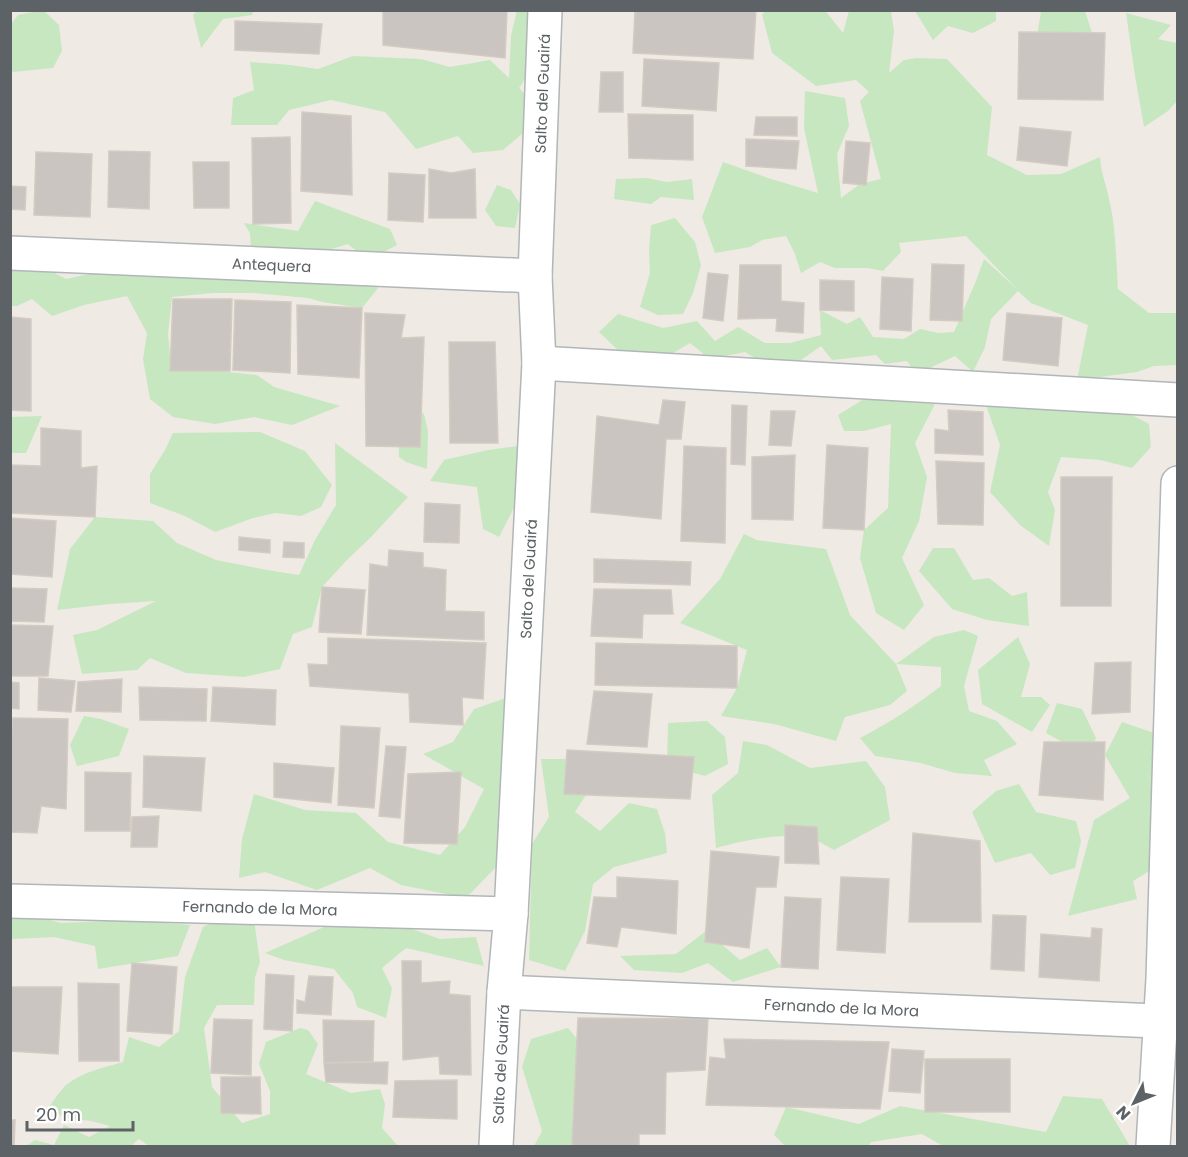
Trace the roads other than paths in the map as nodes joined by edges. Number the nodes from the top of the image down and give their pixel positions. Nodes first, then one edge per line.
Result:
1 (545, 10) edge
2 (10, 253) edge
3 (535, 276) junction
4 (539, 363) junction
5 (1178, 400) edge
6 (1178, 483) edge
7 (10, 901) edge
8 (511, 914) junction
9 (504, 993) junction
10 (1169, 1021) edge
11 (496, 1146) edge
12 (1153, 1146) edge

1 - 3 street, Salto del Guairá
2 - 3 street, Antequera
3 - 4 street, Salto del Guairá
4 - 5 street
4 - 8 street, Salto del Guairá
6 - 10 street
7 - 8 street, Fernando de la Mora
8 - 9 street, Salto del Guairá
9 - 10 street, Fernando de la Mora
9 - 11 street, Salto del Guairá
10 - 12 street

